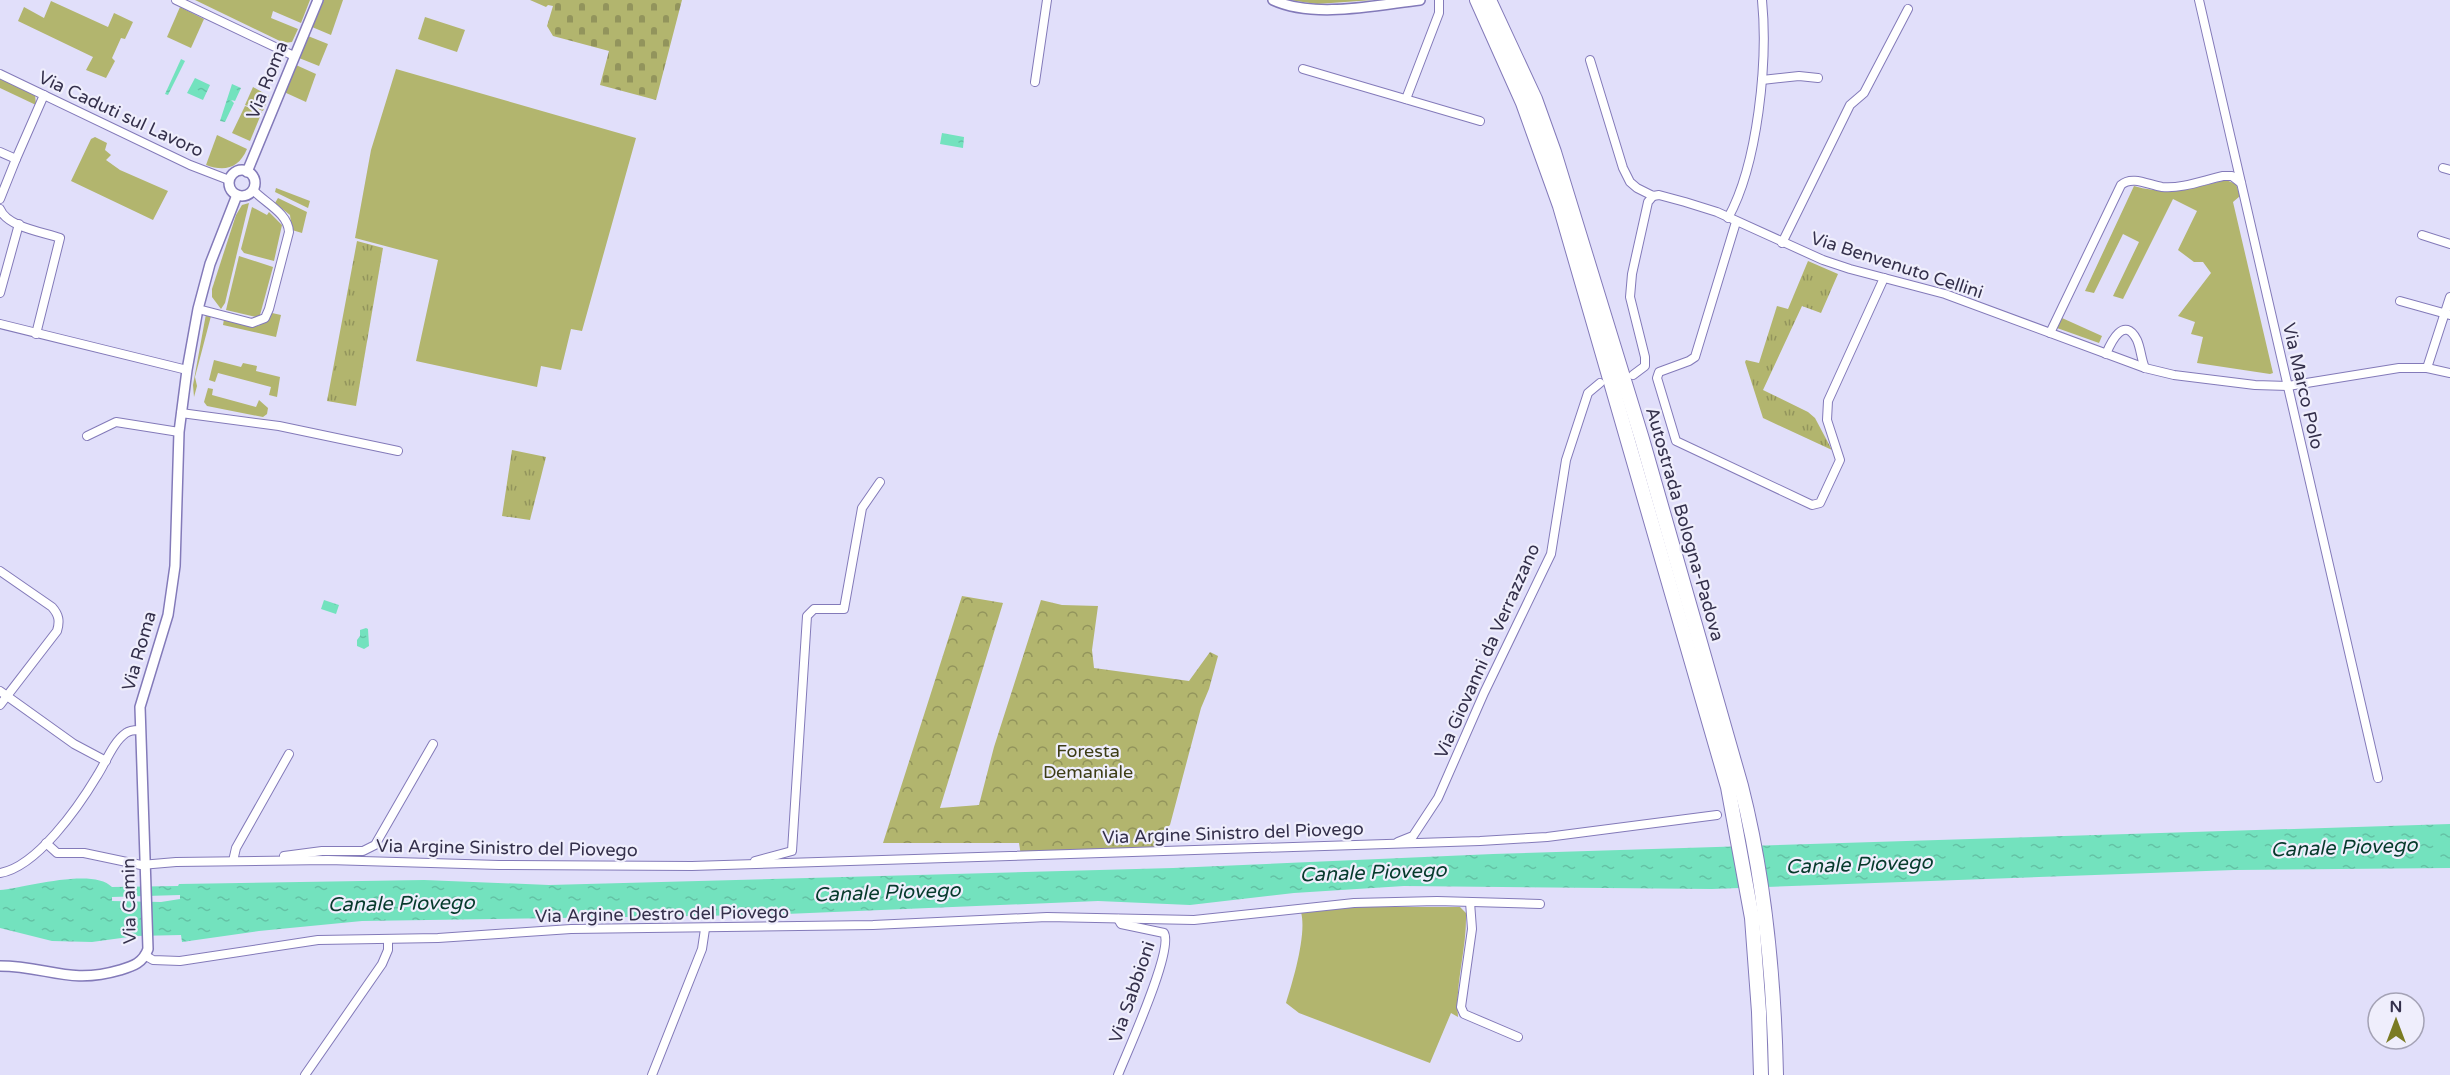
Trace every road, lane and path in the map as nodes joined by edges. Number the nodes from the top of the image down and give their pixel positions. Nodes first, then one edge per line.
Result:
1 (176, 0) edge
2 (318, 0) edge
3 (1047, 0) edge
4 (1273, 0) edge
5 (1420, 0) edge
6 (1439, 0) edge
7 (1477, 0) edge
8 (1489, 0) edge
9 (1762, 0) edge
10 (2199, 0) edge
11 (1908, 9) dead end
12 (294, 56) junction
13 (1590, 60) dead end
14 (1303, 69) dead end
15 (0, 74) edge
16 (1818, 78) dead end
17 (1762, 80) junction
18 (1035, 82) dead end
19 (44, 95) junction
20 (1406, 99) junction
21 (1529, 101) junction
22 (1480, 121) dead end
23 (0, 152) edge
24 (16, 159) junction
25 (247, 172) junction
26 (230, 180) junction
27 (2241, 183) junction
28 (253, 190) junction
29 (237, 195) junction
30 (1653, 196) junction
31 (0, 199) edge
32 (0, 209) edge
33 (1728, 218) junction
34 (1736, 222) junction
35 (19, 224) junction
36 (2422, 235) dead end
37 (1782, 243) junction
38 (2450, 244) edge
39 (1884, 278) junction
40 (0, 293) edge
41 (2450, 297) edge
42 (2400, 301) dead end
43 (198, 309) junction
44 (2447, 315) edge
45 (0, 324) edge
46 (2050, 333) junction
47 (36, 334) junction
48 (2106, 354) junction
49 (2145, 368) junction
50 (2427, 368) junction
51 (187, 370) junction
52 (2450, 373) edge
53 (1633, 375) dead end
54 (1600, 383) dead end
55 (2288, 386) junction
56 (181, 414) junction
57 (179, 432) junction
58 (87, 436) dead end
59 (398, 451) dead end
60 (880, 482) dead end
61 (0, 571) edge
62 (0, 691) edge
63 (9, 697) junction
64 (0, 705) edge
65 (139, 730) junction
66 (433, 744) dead end
67 (289, 754) dead end
68 (106, 761) junction
69 (2378, 778) dead end
70 (1717, 815) dead end
71 (46, 843) junction
72 (1390, 843) junction
73 (233, 861) junction
74 (265, 861) junction
75 (748, 864) junction
76 (146, 865) junction
77 (0, 873) edge
78 (1470, 902) junction
79 (1540, 904) dead end
80 (1118, 919) junction
81 (705, 929) junction
82 (388, 939) junction
83 (1762, 947) junction
84 (146, 956) junction
85 (0, 966) edge
86 (1518, 1037) dead end
87 (305, 1075) edge
88 (652, 1075) edge
89 (1118, 1075) edge
90 (1761, 1075) edge
91 (1776, 1075) edge

1 - 12 street
2 - 12 street, Via Roma
3 - 18 street
4 - 5 street
6 - 20 street
7 - 21 highway, Autostrada Bologna-Padova
8 - 21 highway, Autostrada Bologna-Padova
9 - 17 street
10 - 27 street, Via Marco Polo
11 - 37 street
12 - 25 street, Via Roma
13 - 30 street
14 - 20 street
15 - 19 street, Via Caduti sul Lavoro
16 - 17 street
17 - 33 street
19 - 24 street
19 - 26 street, Via Caduti sul Lavoro
20 - 22 street
21 - 83 highway, Autostrada Bologna-Padova
23 - 24 street
24 - 31 street
25 - 26 street
25 - 28 street
26 - 29 street
27 - 46 street
27 - 55 street, Via Marco Polo
28 - 29 street
28 - 43 street
29 - 43 street, Via Roma
30 - 33 street
30 - 53 street
32 - 35 street
33 - 34 street
34 - 37 street, Via Benvenuto Cellini
34 - 39 street
35 - 40 street
35 - 47 street
36 - 38 street
37 - 39 street, Via Benvenuto Cellini
39 - 46 street, Via Benvenuto Cellini
41 - 44 street
42 - 44 street
43 - 51 street, Via Roma
44 - 50 street
45 - 47 street
46 - 48 street, Via Benvenuto Cellini
47 - 51 street
48 - 49 street, Via Benvenuto Cellini
48 - 49 street
49 - 55 street, Via Benvenuto Cellini
50 - 52 street, Via Benvenuto Cellini
50 - 55 street, Via Benvenuto Cellini
51 - 56 street, Via Roma
54 - 72 street, Via Giovanni da Verrazzano
55 - 69 street, Via Marco Polo
56 - 57 street, Via Roma
56 - 59 street
57 - 58 street
57 - 65 street, Via Roma
60 - 75 street, Via Argine Sinistro del Piovego
61 - 63 street
62 - 63 street
63 - 64 street
63 - 68 street
65 - 68 street
65 - 76 street, Via Camin
66 - 74 street, Via Argine Sinistro del Piovego
67 - 73 street
68 - 71 street
70 - 72 street, Via Argine Sinistro del Piovego
71 - 76 street, Via Argine Sinistro del Piovego
71 - 77 street
72 - 75 street, Via Argine Sinistro del Piovego
73 - 74 street, Via Argine Sinistro del Piovego
73 - 76 street, Via Argine Sinistro del Piovego
74 - 75 street, Via Argine Sinistro del Piovego
76 - 84 street, Via Camin
78 - 79 street, Via Argine Destro del Piovego
78 - 80 street, Via Argine Destro del Piovego
78 - 86 street
80 - 81 street, Via Argine Destro del Piovego
80 - 89 street, Via Sabbioni
81 - 82 street, Via Argine Destro del Piovego
81 - 88 street
82 - 84 street, Via Argine Destro del Piovego
82 - 87 street
83 - 90 highway, Autostrada Bologna-Padova
83 - 91 highway, Autostrada Bologna-Padova
84 - 85 street, Via Camin

